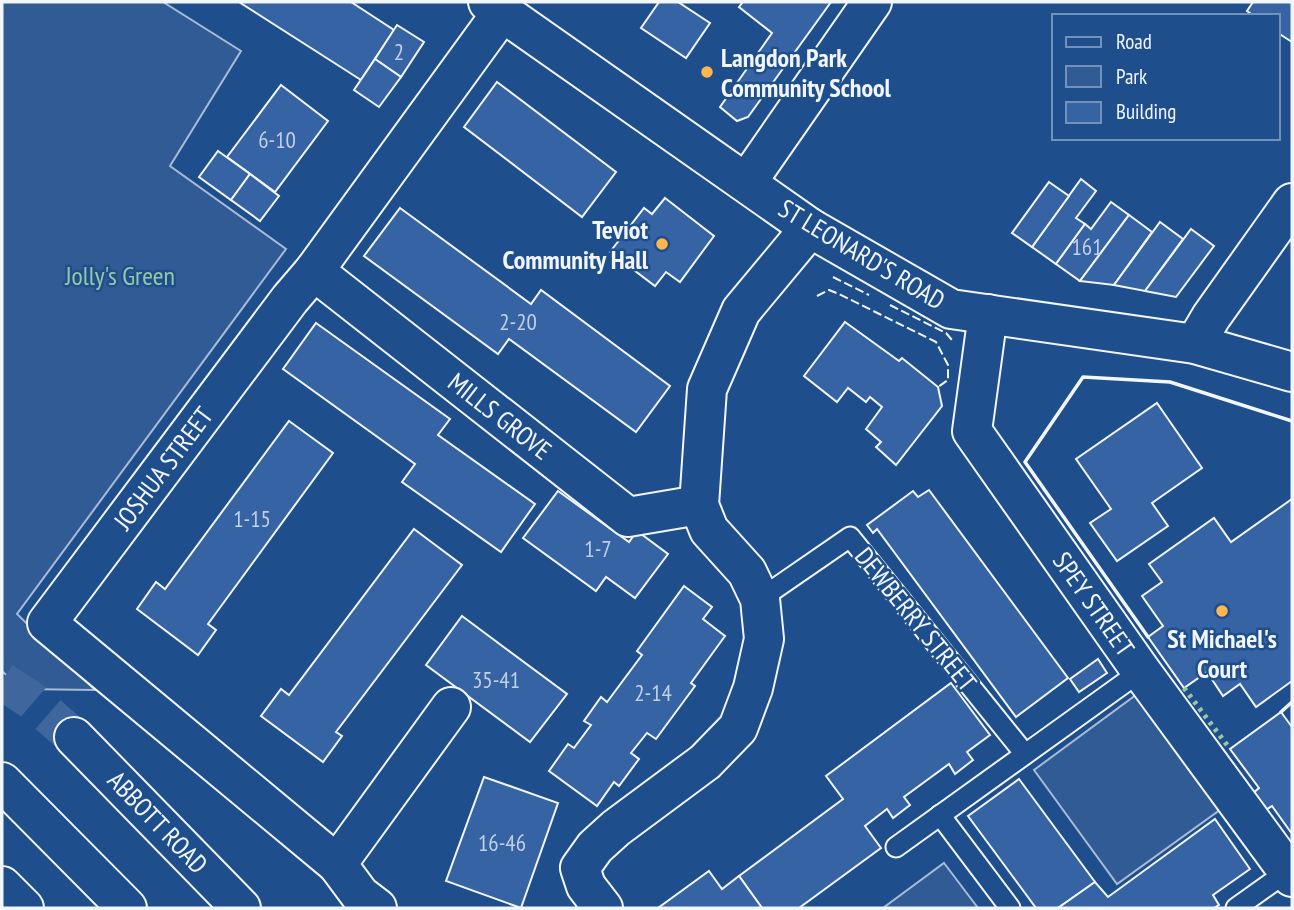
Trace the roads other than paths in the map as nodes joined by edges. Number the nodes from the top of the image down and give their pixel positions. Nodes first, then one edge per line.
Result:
1 (872, 2) edge
2 (495, 6) edge
3 (747, 182) junction
4 (1292, 203) edge
5 (810, 228) junction
6 (314, 271) junction
7 (988, 314) junction
8 (1195, 344) junction
9 (1292, 372) edge
10 (699, 505) junction
11 (760, 599) junction
12 (1141, 671) junction
13 (451, 707) dead end
14 (74, 737) tunnel mouth
15 (1026, 754) junction
16 (2, 782) edge
17 (940, 816) junction
18 (896, 847) dead end
19 (337, 864) junction
20 (1290, 874) edge
21 (2, 886) edge
22 (2, 901) edge
23 (591, 901) edge
24 (11, 908) edge
25 (24, 908) edge
26 (127, 908) edge
27 (242, 908) edge
28 (377, 908) edge
29 (1010, 908) edge
30 (1236, 908) edge

1 - 3 main road
2 - 3 main road, ST LEONARD'S ROAD
2 - 6 main road, JOSHUA STREET
3 - 5 main road, ST LEONARD'S ROAD
4 - 8 main road
5 - 7 main road, ST LEONARD'S ROAD
5 - 10 main road
6 - 10 main road, MILLS GROVE
6 - 19 main road, JOSHUA STREET
7 - 8 main road, ST LEONARD'S ROAD
7 - 12 main road, SPEY STREET
8 - 9 main road, ST LEONARD'S ROAD
10 - 11 main road
11 - 15 lane, DEWBERRY STREET
11 - 23 main road
12 - 15 lane
12 - 20 main road, SPEY STREET
13 - 19 main road
14 - 27 main road, ABBOTT ROAD
15 - 17 lane
16 - 26 main road
17 - 18 lane
17 - 29 lane
19 - 28 main road, JOSHUA STREET
20 - 30 lane, SPEY STREET
21 - 25 main road
22 - 24 main road

